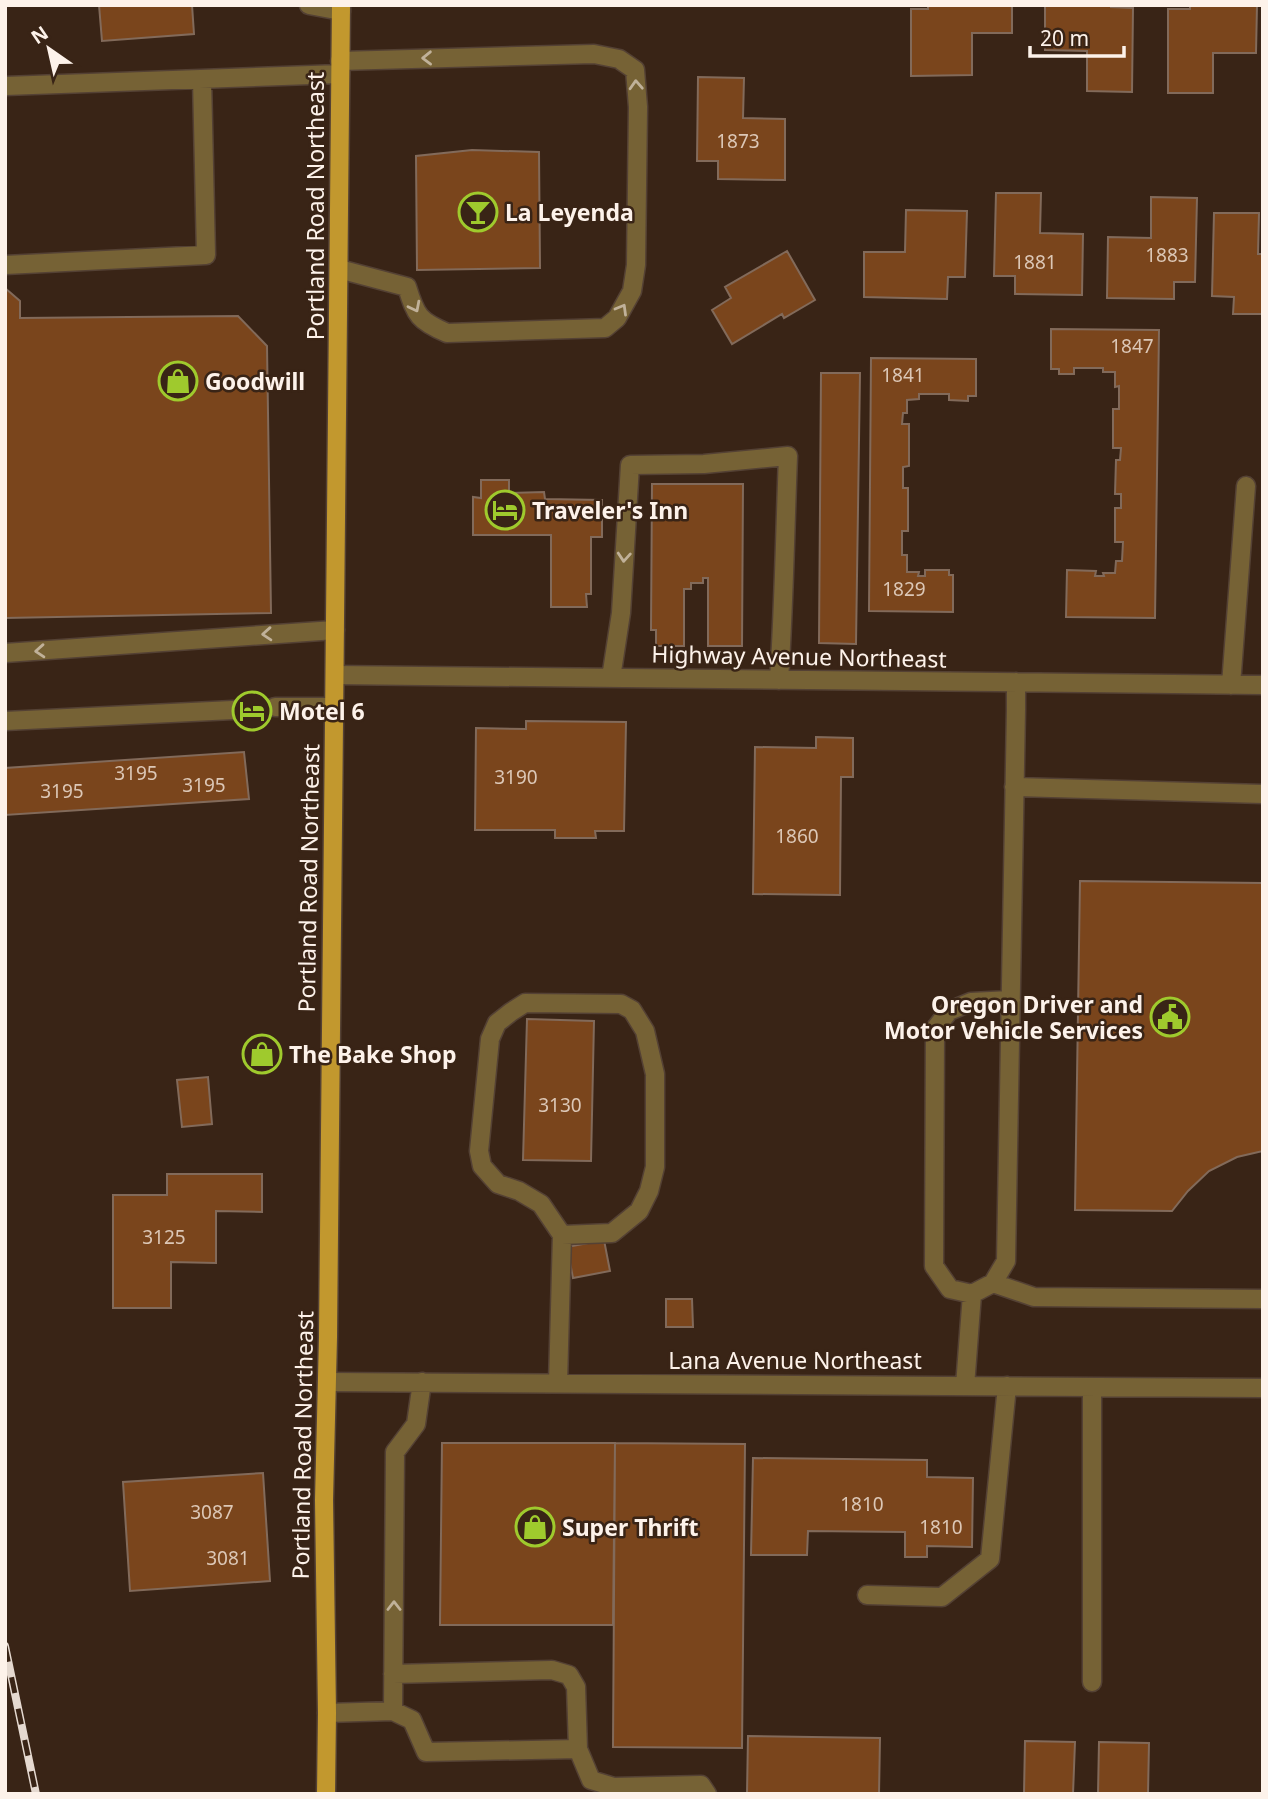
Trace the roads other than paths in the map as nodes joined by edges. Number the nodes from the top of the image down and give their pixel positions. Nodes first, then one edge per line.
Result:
1 (309, 5) edge
2 (341, 8) edge
3 (340, 68) junction
4 (201, 79) junction
5 (5, 86) edge
6 (5, 265) edge
7 (339, 269) junction
8 (1246, 486) dead end
9 (335, 630) junction
10 (5, 653) edge
11 (335, 676) junction
12 (611, 678) junction
13 (779, 680) junction
14 (1016, 682) junction
15 (1231, 685) junction
16 (1263, 685) edge
17 (275, 707) tunnel mouth
18 (334, 707) junction
19 (233, 710) tunnel mouth
20 (5, 721) edge
21 (1014, 787) junction
22 (1263, 794) edge
23 (1011, 1000) junction
24 (562, 1235) junction
25 (993, 1283) junction
26 (972, 1294) junction
27 (1263, 1298) edge
28 (327, 1382) junction
29 (422, 1382) junction
30 (558, 1383) junction
31 (965, 1385) junction
32 (1007, 1386) junction
33 (1092, 1387) junction
34 (1263, 1388) edge
35 (867, 1595) dead end
36 (393, 1674) junction
37 (1092, 1682) dead end
38 (393, 1711) junction
39 (327, 1713) junction
40 (578, 1749) junction
41 (639, 1790) edge
42 (326, 1794) edge
43 (707, 1794) edge

1 - 2 street
2 - 3 main road, Portland Road Northeast
3 - 4 street
3 - 7 main road, Portland Road Northeast
7 -> 3 street
4 - 5 street
4 - 6 street
7 - 9 main road, Portland Road Northeast
8 - 15 street
9 -> 10 street
9 - 11 main road, Portland Road Northeast
11 - 12 street, Highway Avenue Northeast
11 - 18 main road, Portland Road Northeast
12 - 13 street, Highway Avenue Northeast
13 -> 12 street
13 - 14 street, Highway Avenue Northeast
14 - 15 street, Highway Avenue Northeast
14 - 21 street
15 - 16 street, Highway Avenue Northeast
17 - 18 street
18 - 28 main road, Portland Road Northeast
19 - 20 street
21 - 22 street
21 - 23 street
23 - 25 street
23 - 26 street
24 - 24 street
24 - 30 street
25 - 26 street
25 - 27 street
26 - 31 street
28 - 29 street, Lana Avenue Northeast
28 - 39 main road, Portland Road Northeast
29 - 30 street, Lana Avenue Northeast
36 -> 29 street
30 - 31 street, Lana Avenue Northeast
31 - 32 street, Lana Avenue Northeast
32 - 33 street, Lana Avenue Northeast
32 - 35 street
33 - 34 street, Lana Avenue Northeast
33 - 37 street
36 - 38 street
36 - 40 street
38 - 39 street
38 - 40 street
39 - 42 main road, Portland Road Northeast
40 - 41 street
41 - 43 street

